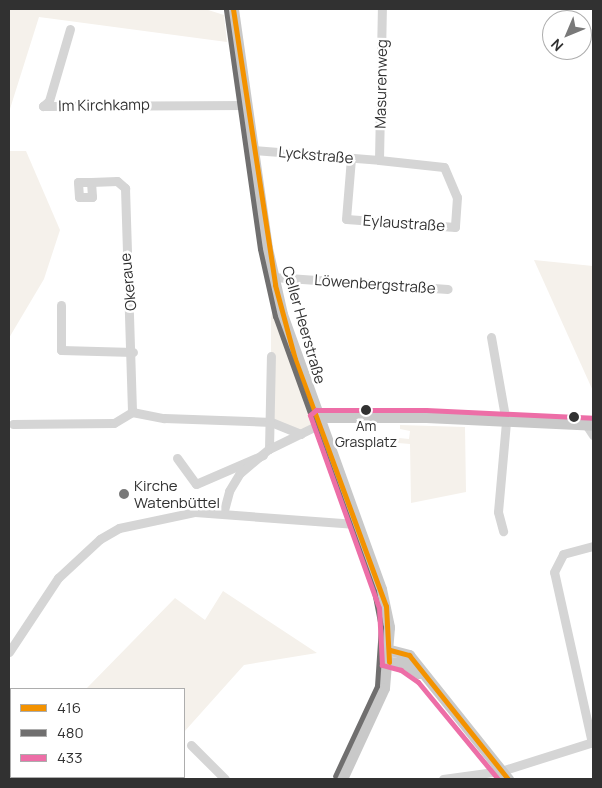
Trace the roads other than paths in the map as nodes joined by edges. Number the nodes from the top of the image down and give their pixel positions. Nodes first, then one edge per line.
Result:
1 (233, 9) edge
2 (382, 9) edge
3 (70, 29) dead end
4 (247, 105) junction
5 (253, 150) junction
6 (351, 158) junction
7 (379, 160) junction
8 (91, 182) dead end
9 (273, 277) junction
10 (448, 289) dead end
11 (61, 305) dead end
12 (491, 336) dead end
13 (133, 352) junction
14 (271, 356) dead end
15 (132, 412) junction
16 (318, 421) junction
17 (271, 422) junction
18 (506, 422) junction
19 (13, 424) dead end
20 (591, 429) edge
21 (301, 434) junction
22 (267, 452) junction
23 (177, 458) dead end
24 (223, 514) junction
25 (356, 524) junction
26 (503, 531) dead end
27 (593, 546) edge
28 (9, 652) edge
29 (389, 656) junction
30 (593, 743) edge
31 (191, 745) dead end
32 (505, 775) edge
33 (225, 779) edge
34 (342, 779) edge
35 (443, 779) edge

1 - 4 main road, Celler Heerstraße
2 - 7 street, Masurenweg
3 - 4 street, Im Kirchkamp
4 - 5 main road, Celler Heerstraße
5 - 6 street, Lyckstraße
5 - 9 main road, Celler Heerstraße
6 - 7 street, Lyckstraße
6 - 7 street, Eylaustraße
8 - 13 street, Okeraue
9 - 10 street, Löwenbergstraße
9 - 16 main road, Celler Heerstraße
11 - 13 street
12 - 18 street
13 - 15 street, Okeraue
14 - 17 street
15 - 17 street
15 - 19 street
16 - 18 main road
16 - 21 street
16 - 25 main road, Celler Heerstraße
17 - 21 street
17 - 22 street
18 - 20 main road
18 - 26 street
21 - 22 street
22 - 23 street
22 - 24 street
24 - 25 street
24 - 28 street
25 - 29 main road, Celler Heerstraße
27 - 30 street
29 - 32 main road
29 - 34 main road, Celler Heerstraße
30 - 32 street
31 - 33 street
32 - 35 street

